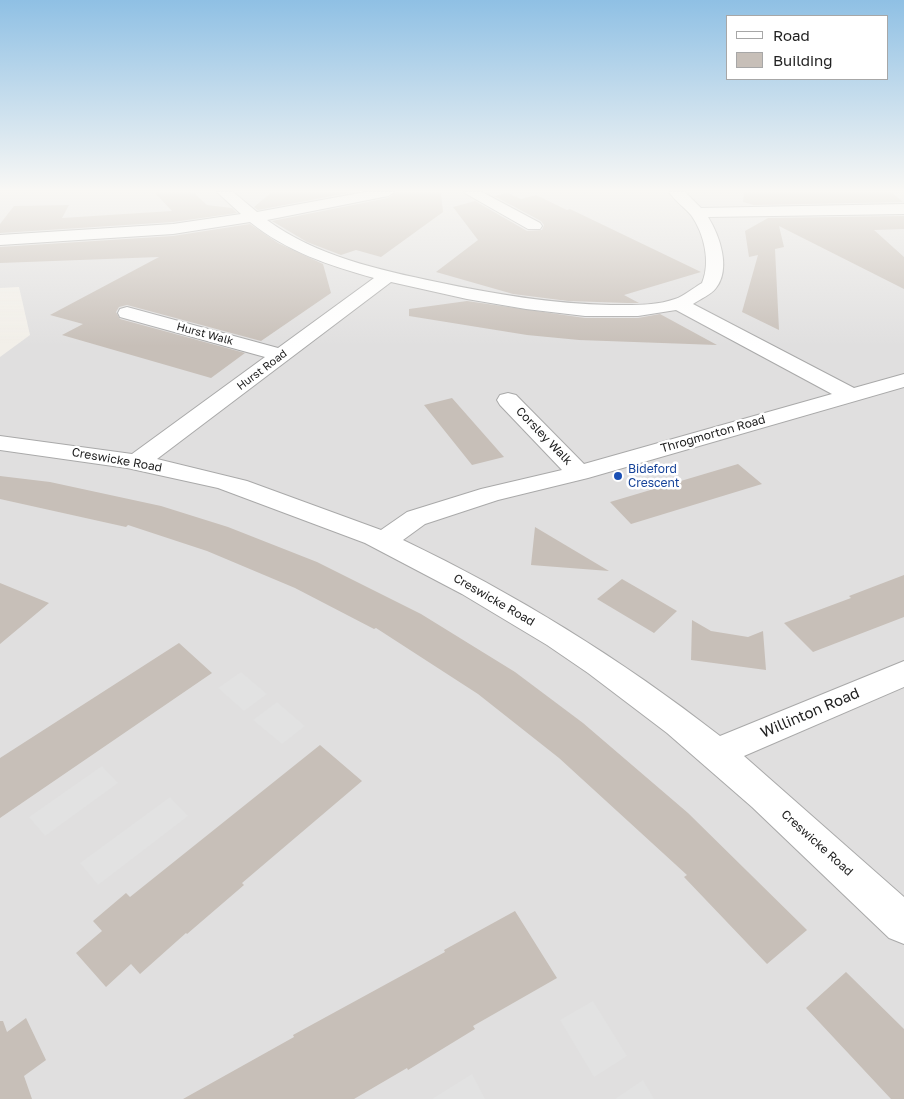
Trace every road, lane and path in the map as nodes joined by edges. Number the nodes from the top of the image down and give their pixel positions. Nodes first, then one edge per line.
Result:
1 (297, 243) edge
2 (712, 243) edge
3 (386, 277) junction
4 (678, 304) junction
5 (127, 313) dead end
6 (282, 355) junction
7 (904, 380) edge
8 (852, 395) junction
9 (508, 400) dead end
10 (0, 442) edge
11 (137, 462) junction
12 (579, 473) junction
13 (384, 541) junction
14 (904, 673) edge
15 (716, 753) junction
16 (904, 924) edge

1 - 3 street
2 - 4 street
3 - 4 street
3 - 6 street, Hurst Road
4 - 8 street
5 - 6 street, Hurst Walk
6 - 11 street, Hurst Road
7 - 8 street, Throgmorton Road
8 - 12 street, Throgmorton Road
9 - 12 street, Corsley Walk
10 - 11 street, Creswicke Road
11 - 13 street, Creswicke Road
12 - 13 street, Throgmorton Road
13 - 15 street, Creswicke Road
14 - 15 street, Willinton Road
15 - 16 street, Creswicke Road

